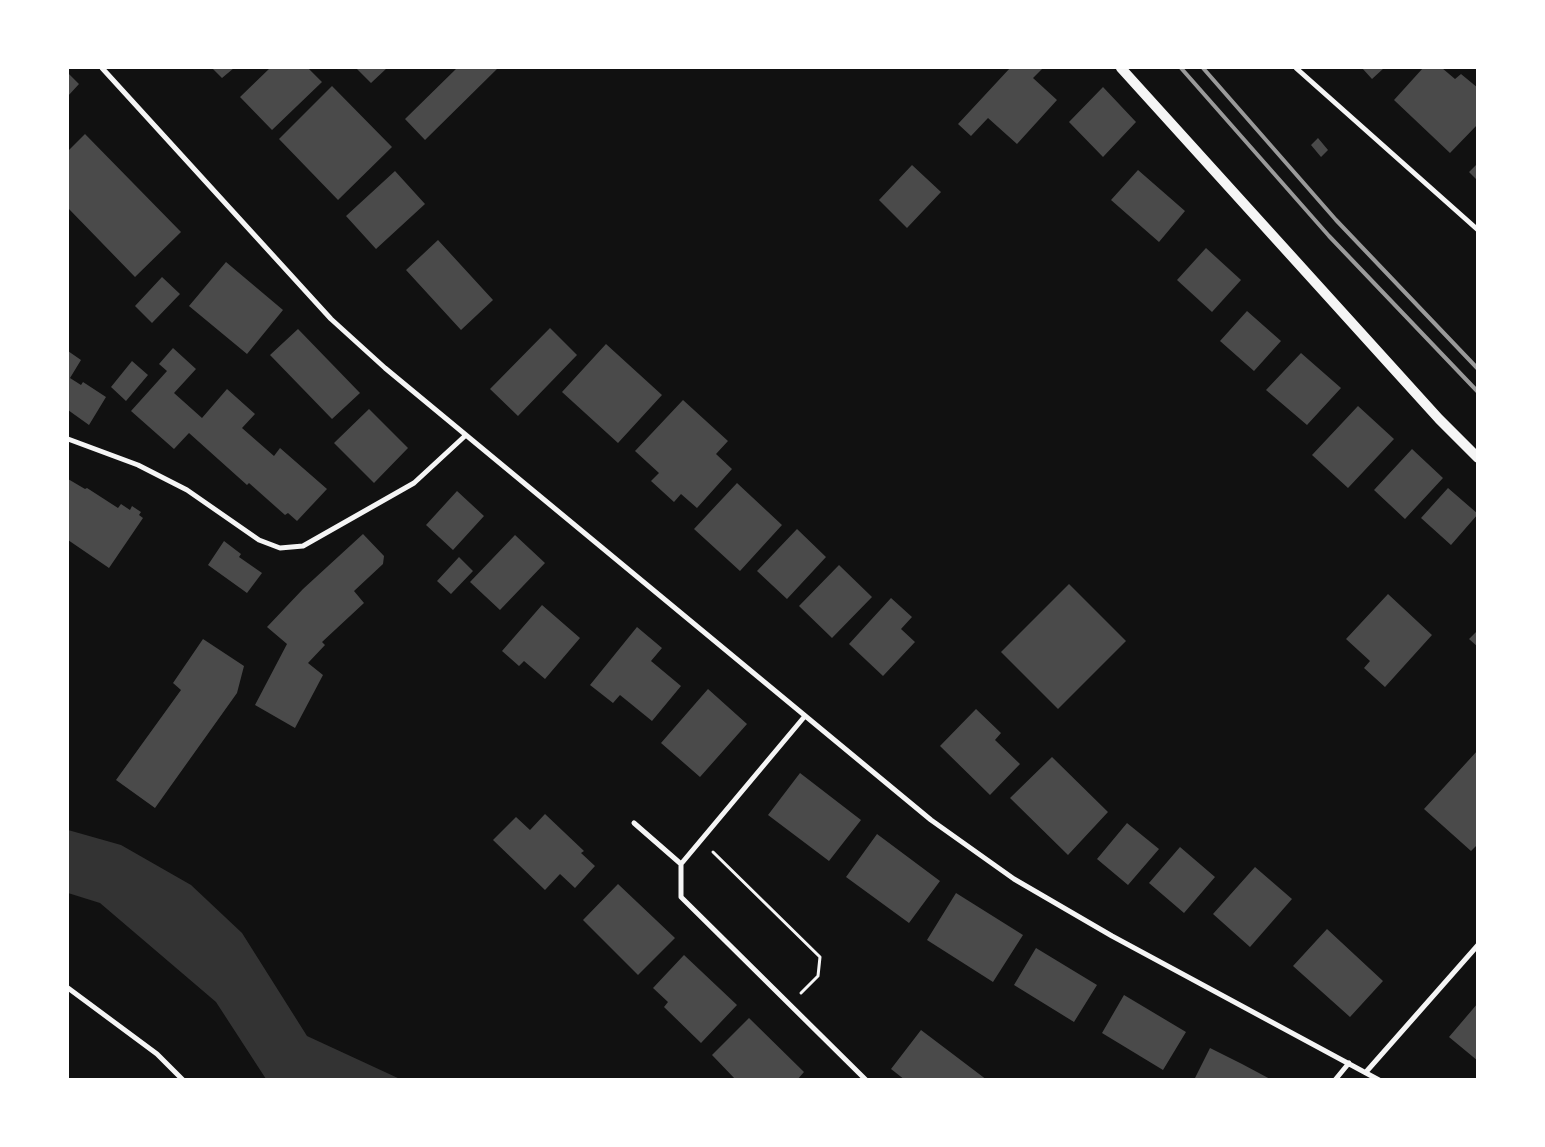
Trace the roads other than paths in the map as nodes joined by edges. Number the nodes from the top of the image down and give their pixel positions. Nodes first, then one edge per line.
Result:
1 (102, 68) edge
2 (1121, 68) edge
3 (1296, 68) edge
4 (1478, 230) edge
5 (466, 435) junction
6 (68, 439) edge
7 (1478, 458) edge
8 (805, 716) junction
9 (634, 823) dead end
10 (681, 864) junction
11 (1478, 945) edge
12 (68, 988) edge
13 (1349, 1063) junction
14 (1366, 1072) junction
15 (183, 1080) edge
16 (866, 1080) edge
17 (1335, 1080) edge
18 (1380, 1080) edge

1 - 5 street
2 - 7 main road
3 - 4 street
5 - 6 street
5 - 8 street
8 - 10 street
8 - 13 street
9 - 10 street
10 - 16 street
11 - 14 street
12 - 15 street
13 - 14 street
13 - 17 street
14 - 18 street

